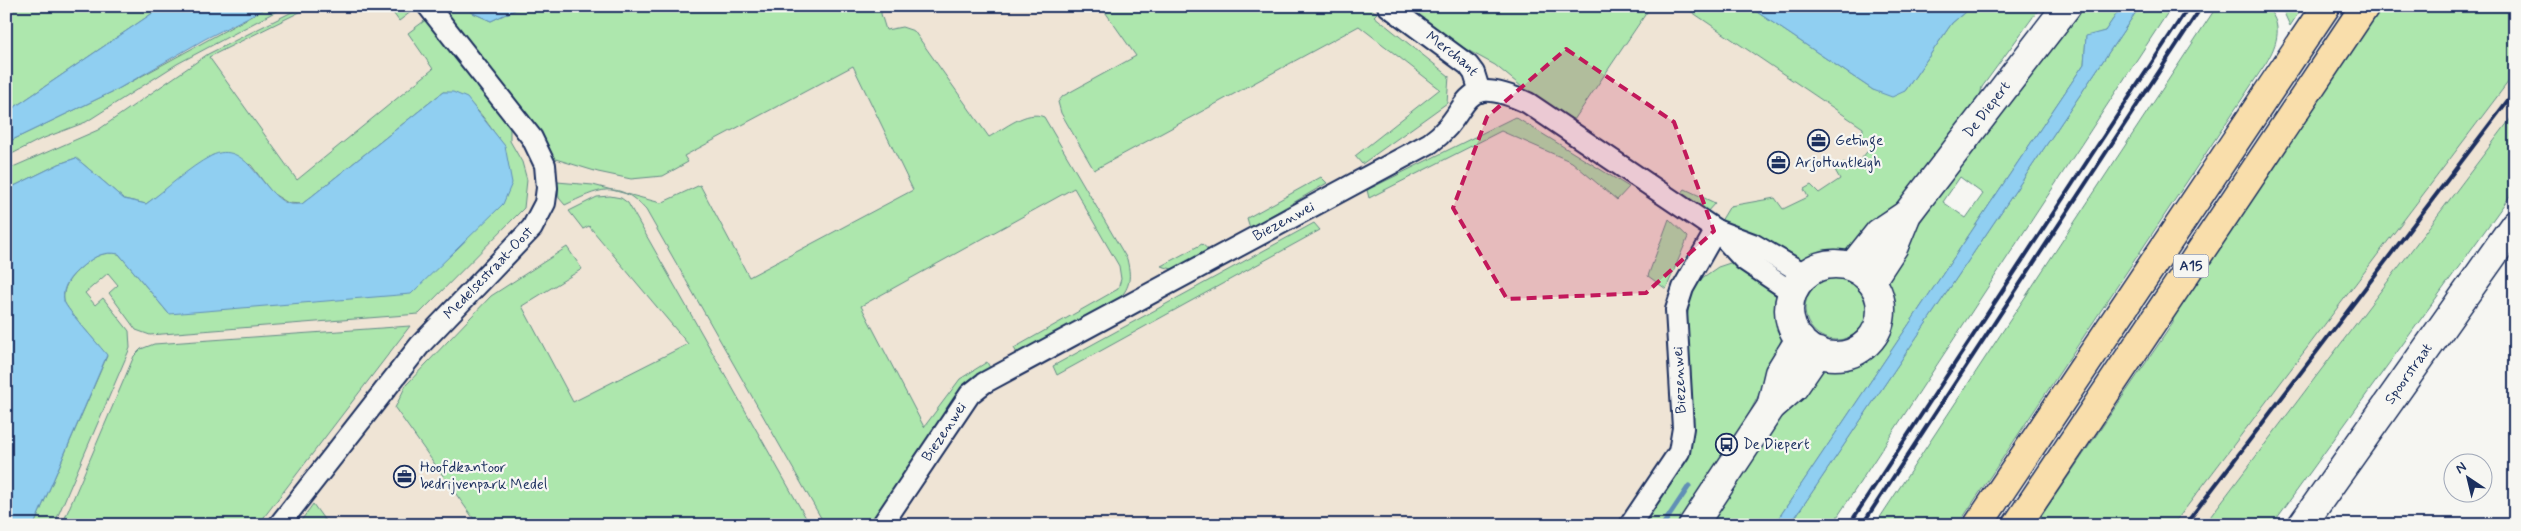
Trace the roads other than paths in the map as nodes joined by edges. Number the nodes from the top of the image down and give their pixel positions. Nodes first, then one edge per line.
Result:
1 (428, 6) edge
2 (1388, 6) edge
3 (2067, 6) edge
4 (2326, 6) edge
5 (2365, 6) edge
6 (1480, 92) junction
7 (2515, 224) edge
8 (1716, 230) junction
9 (1862, 274) junction
10 (1799, 284) junction
11 (1809, 346) junction
12 (279, 525) edge
13 (882, 525) edge
14 (1630, 525) edge
15 (1693, 525) edge
16 (1978, 525) edge
17 (2017, 525) edge
18 (2302, 525) edge

1 - 12 street, Medelsestraat-Oost
2 - 6 street, Merchant
3 - 9 main road, De Diepert
4 - 16 highway, A15
5 - 17 highway, A15
6 - 8 street
6 - 13 street, Biezenwei
7 - 18 main road, Spoorstraat
8 - 10 street
8 - 14 street, Biezenwei
9 - 10 main road
9 - 11 main road
10 - 11 main road
11 - 15 main road

